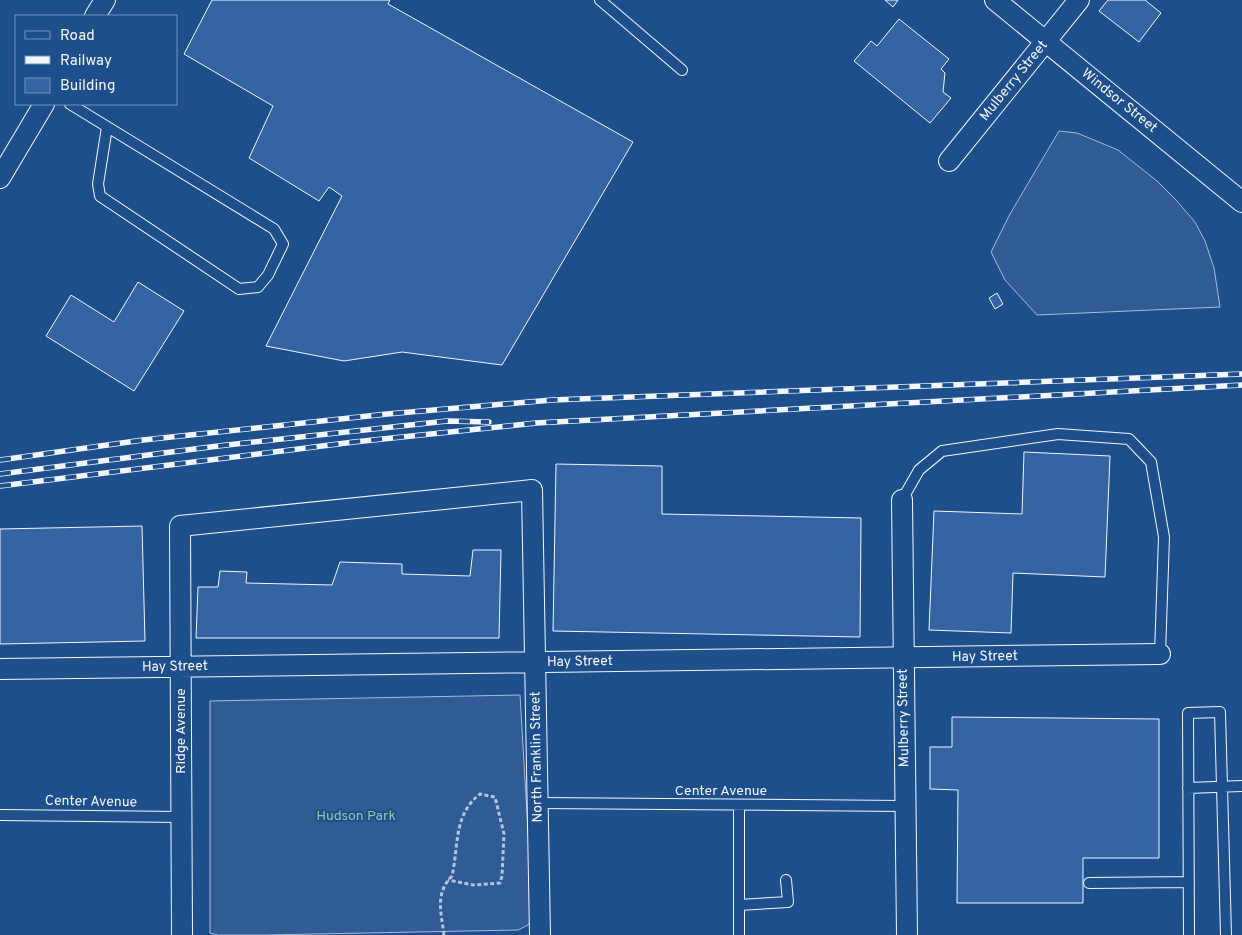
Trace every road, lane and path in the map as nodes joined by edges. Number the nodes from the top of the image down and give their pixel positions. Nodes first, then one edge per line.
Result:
1 (105, 0) edge
2 (600, 0) edge
3 (995, 0) edge
4 (1079, 0) edge
5 (96, 15) edge
6 (1046, 41) junction
7 (682, 70) dead end
8 (43, 105) edge
9 (72, 105) edge
10 (107, 127) junction
11 (949, 161) dead end
12 (0, 178) edge
13 (1242, 202) edge
14 (532, 490) joint
15 (902, 500) joint
16 (1160, 654) joint
17 (903, 658) junction
18 (535, 662) junction
19 (180, 667) junction
20 (0, 669) edge
21 (1242, 786) edge
22 (1221, 787) junction
23 (1188, 788) junction
24 (538, 803) junction
25 (739, 805) junction
26 (905, 806) junction
27 (0, 815) edge
28 (181, 817) junction
29 (448, 880) junction
30 (786, 880) dead end
31 (1189, 882) junction
32 (1089, 883) dead end
33 (739, 904) junction
34 (182, 935) edge
35 (444, 935) edge
36 (540, 935) edge
37 (739, 935) edge
38 (906, 935) edge
39 (1189, 935) edge
40 (1226, 935) edge

1 - 5 street
2 - 7 lane
3 - 6 street, Windsor Street
4 - 6 street, Mulberry Street
6 - 11 street, Mulberry Street
6 - 13 street, Windsor Street
8 - 12 street
9 - 10 lane
10 - 10 lane
14 - 18 street, North Franklin Street
14 - 19 street, Ridge Avenue
15 - 16 lane
15 - 17 street, Mulberry Street
16 - 17 street, Hay Street
17 - 18 street, Hay Street
17 - 26 street, Mulberry Street
18 - 19 street, Hay Street
18 - 24 street, North Franklin Street
19 - 20 street, Hay Street
19 - 28 street, Ridge Avenue
21 - 22 lane
22 - 23 lane
22 - 23 lane
22 - 40 lane
23 - 31 lane
24 - 25 lane, Center Avenue
24 - 36 street, North Franklin Street
25 - 26 lane, Center Avenue
25 - 33 lane
26 - 38 street, Mulberry Street
27 - 28 lane, Center Avenue
28 - 34 street, Ridge Avenue
29 - 29 path
29 - 35 path
30 - 33 lane
31 - 32 lane
31 - 39 lane
33 - 37 lane

